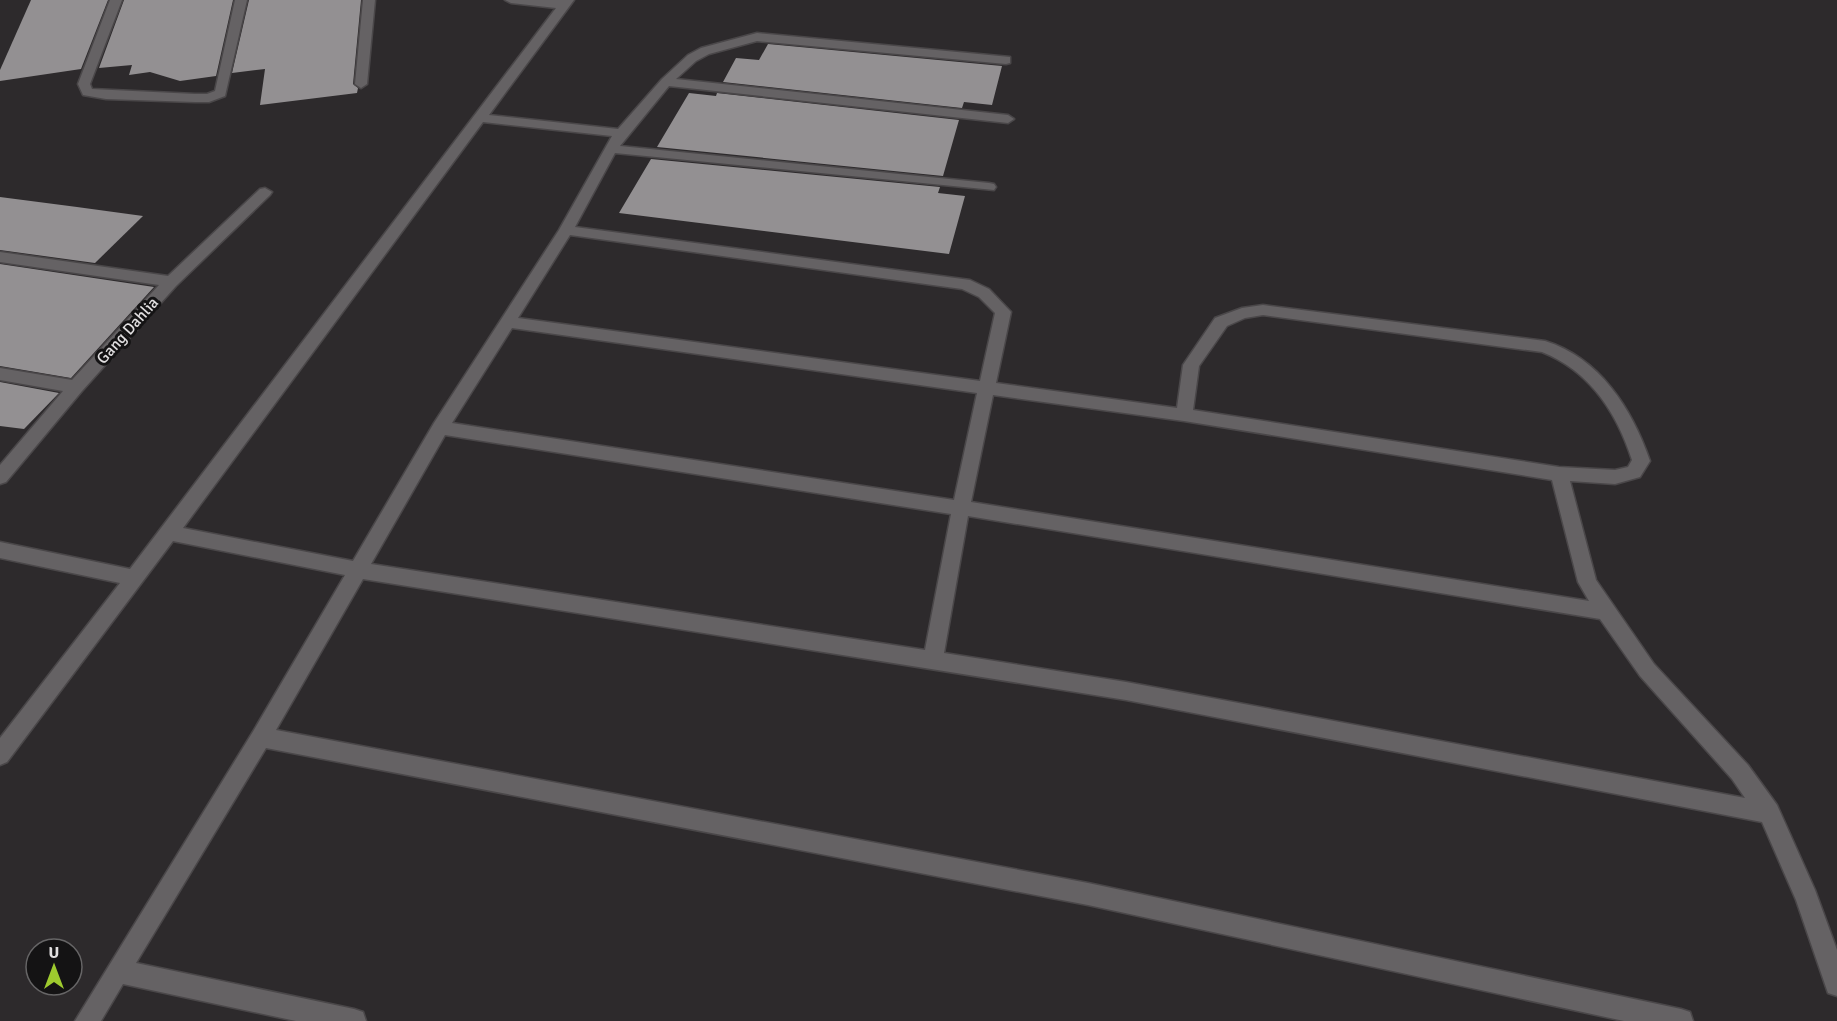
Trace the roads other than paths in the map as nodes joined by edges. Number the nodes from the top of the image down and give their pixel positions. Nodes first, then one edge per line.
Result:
1 (116, 0) edge
2 (242, 0) edge
3 (369, 0) edge
4 (511, 0) edge
5 (566, 3) edge
6 (1006, 60) dead end
7 (666, 82) junction
8 (361, 84) dead end
9 (478, 118) junction
10 (1008, 119) dead end
11 (621, 133) junction
12 (611, 149) junction
13 (989, 188) dead end
14 (264, 192) dead end
15 (566, 230) junction
16 (0, 258) edge
17 (171, 282) junction
18 (508, 322) junction
19 (0, 374) edge
20 (76, 387) junction
21 (986, 389) junction
22 (1184, 415) junction
23 (440, 428) junction
24 (1559, 474) junction
25 (0, 477) edge
26 (961, 508) junction
27 (169, 533) junction
28 (0, 550) edge
29 (359, 570) junction
30 (133, 578) junction
31 (1606, 612) junction
32 (933, 659) junction
33 (261, 736) junction
34 (0, 755) edge
35 (1769, 813) junction
36 (118, 971) junction
37 (1837, 984) edge
38 (87, 1021) edge
39 (354, 1021) edge
40 (1681, 1021) edge

1 - 2 street
3 - 8 street
4 - 5 street
5 - 9 street
6 - 7 street
7 - 10 street
7 - 11 street
9 - 11 street
9 - 27 street
11 - 12 street
12 - 13 street
12 - 15 street
14 - 17 street, Gang Dahlia
15 - 18 street
15 - 21 street
16 - 17 street
17 - 20 street, Gang Dahlia
18 - 21 street
18 - 23 street
19 - 20 street
20 - 25 street, Gang Dahlia
21 - 22 street
21 - 26 street
22 - 24 street
22 - 24 street
23 - 26 street
23 - 29 street
24 - 31 street
26 - 31 street
26 - 32 street
27 - 29 street
27 - 30 street
28 - 30 street
29 - 32 street
29 - 33 street
30 - 34 street
31 - 35 street
32 - 35 street
33 - 36 street
33 - 40 street
35 - 37 street
36 - 38 street
36 - 39 street

